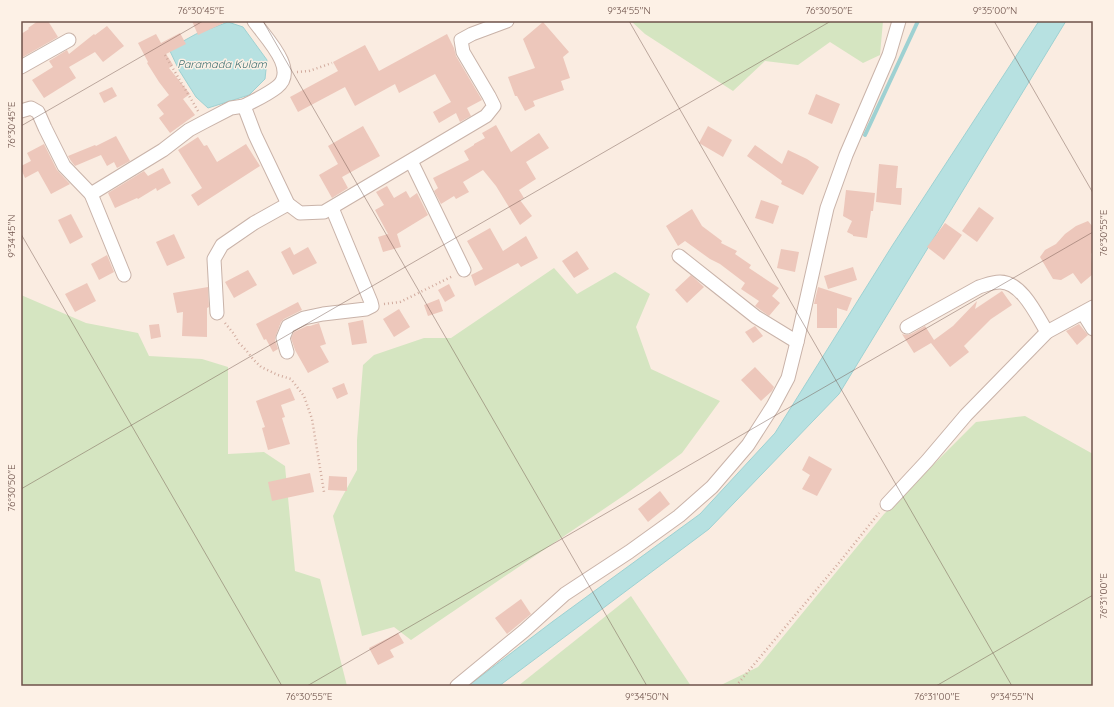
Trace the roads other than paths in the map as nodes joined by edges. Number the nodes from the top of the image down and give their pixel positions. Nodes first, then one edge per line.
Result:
1 (254, 21) edge
2 (507, 21) edge
3 (899, 21) edge
4 (69, 40) dead end
5 (21, 67) edge
6 (244, 106) junction
7 (21, 111) edge
8 (411, 161) junction
9 (91, 194) junction
10 (288, 204) junction
11 (332, 208) junction
12 (679, 256) dead end
13 (464, 270) road end
14 (124, 275) dead end
15 (1088, 310) edge
16 (217, 313) road end
17 (907, 327) dead end
18 (1093, 329) edge
19 (1047, 332) junction
20 (797, 342) junction
21 (287, 352) dead end
22 (887, 504) road end
23 (457, 686) edge

1 - 6 street
2 - 8 street
3 - 20 street
4 - 5 street
6 - 9 street
6 - 10 street
7 - 9 street
8 - 11 street
8 - 13 street
9 - 14 street
10 - 11 street
10 - 16 street
11 - 21 street
12 - 20 street
15 - 18 street
15 - 19 street
17 - 19 street
19 - 22 street
20 - 23 street

